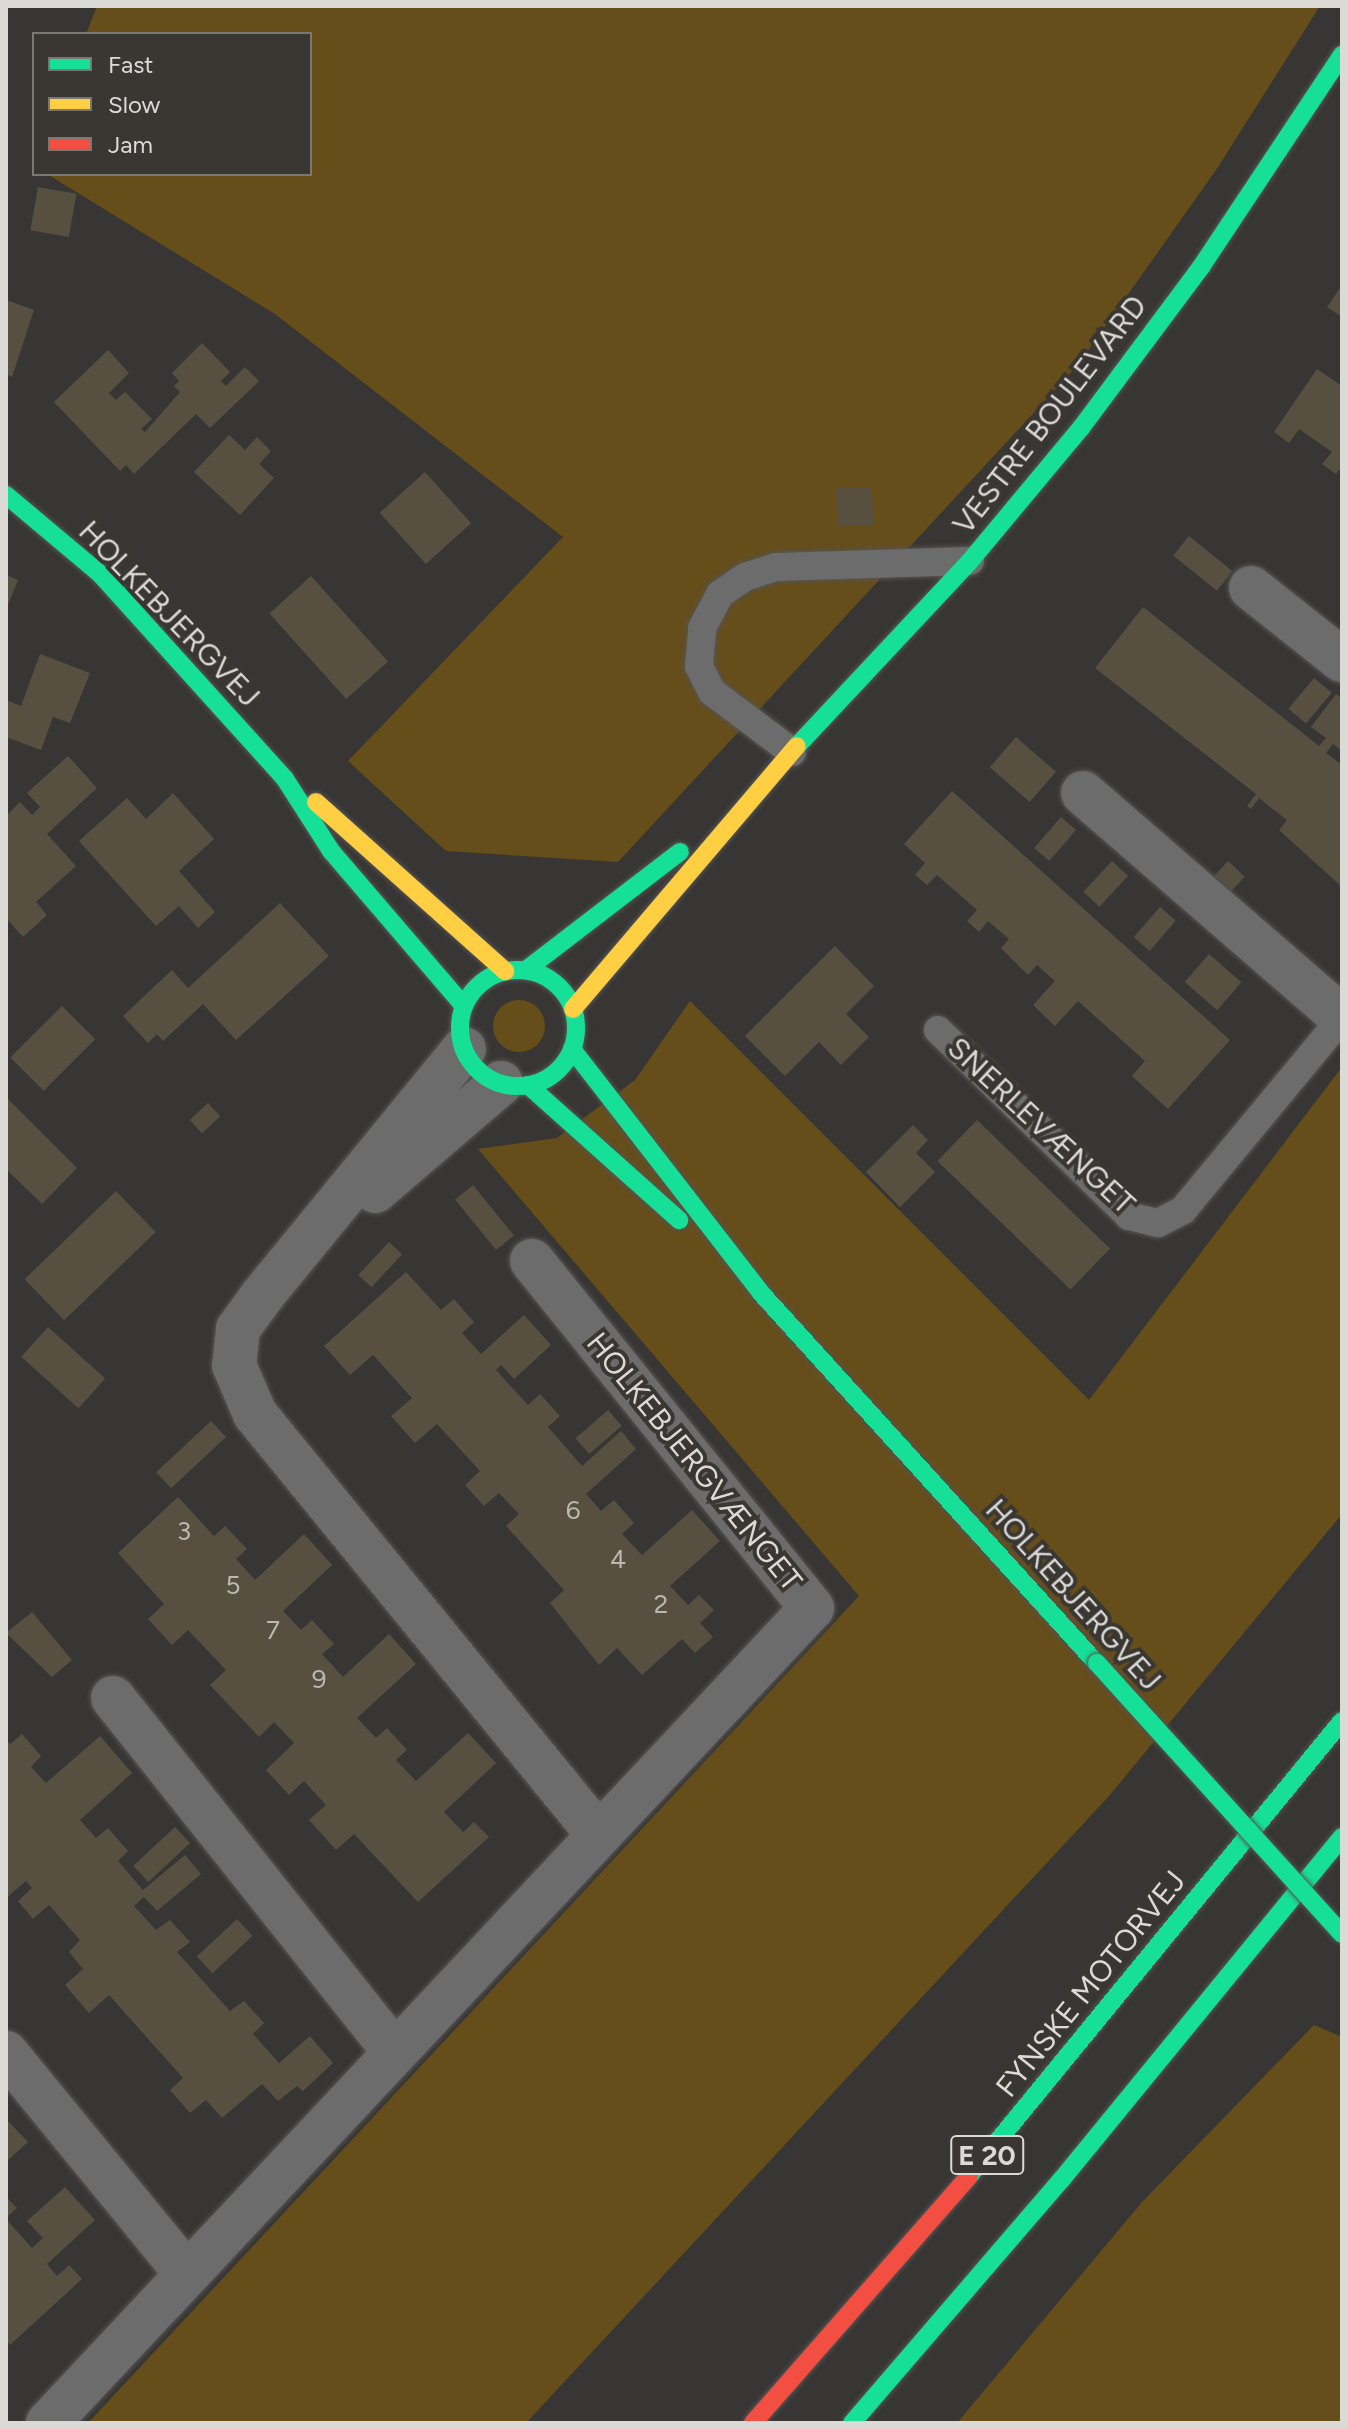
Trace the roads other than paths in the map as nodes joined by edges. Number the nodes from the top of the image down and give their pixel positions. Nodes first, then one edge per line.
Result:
1 (1342, 55) edge
2 (6, 495) edge
3 (970, 561) junction
4 (1251, 588) dead end
5 (1342, 660) edge
6 (792, 752) junction
7 (285, 779) junction
8 (765, 781) junction
9 (1083, 793) dead end
10 (526, 970) junction
11 (505, 971) junction
12 (464, 1006) junction
13 (573, 1009) junction
14 (1341, 1018) edge
15 (938, 1030) dead end
16 (464, 1049) junction
17 (572, 1049) junction
18 (514, 1084) junction
19 (297, 1258) junction
20 (532, 1261) dead end
21 (761, 1293) junction
22 (113, 1698) dead end
23 (1342, 1721) edge
24 (597, 1833) junction
25 (1342, 1837) edge
26 (1342, 1934) edge
27 (393, 2050) junction
28 (6, 2053) edge
29 (186, 2273) junction
30 (48, 2423) edge
31 (753, 2423) edge
32 (852, 2423) edge

1 - 3 main road, VESTRE BOULEVARD
2 - 7 main road, HOLKEBJERGVEJ
3 - 6 main road, VESTRE BOULEVARD
3 - 6 lane
4 - 5 street
6 - 8 main road, VESTRE BOULEVARD
7 - 11 main road, HOLKEBJERGVEJ
7 - 12 main road, HOLKEBJERGVEJ
8 - 10 main road, VESTRE BOULEVARD
8 - 13 main road, VESTRE BOULEVARD
9 - 14 street, SNERLEVÆNGET
10 - 11 main road
10 - 13 main road
11 - 12 main road
12 - 16 main road
13 - 17 main road
14 - 15 lane, SNERLEVÆNGET
16 - 18 main road
16 - 19 street
17 - 18 main road
17 - 21 main road, HOLKEBJERGVEJ
18 - 19 street
18 - 21 main road, HOLKEBJERGVEJ
19 - 24 street
20 - 24 street, HOLKEBJERGVÆNGET
21 - 26 main road, HOLKEBJERGVEJ, bridge
22 - 27 street
23 - 31 main road, FYNSKE MOTORVEJ / E 20
24 - 27 street, HOLKEBJERGVÆNGET
25 - 32 main road, E 20
27 - 29 street, HOLKEBJERGVÆNGET
28 - 29 street
29 - 30 street, HOLKEBJERGVÆNGET

